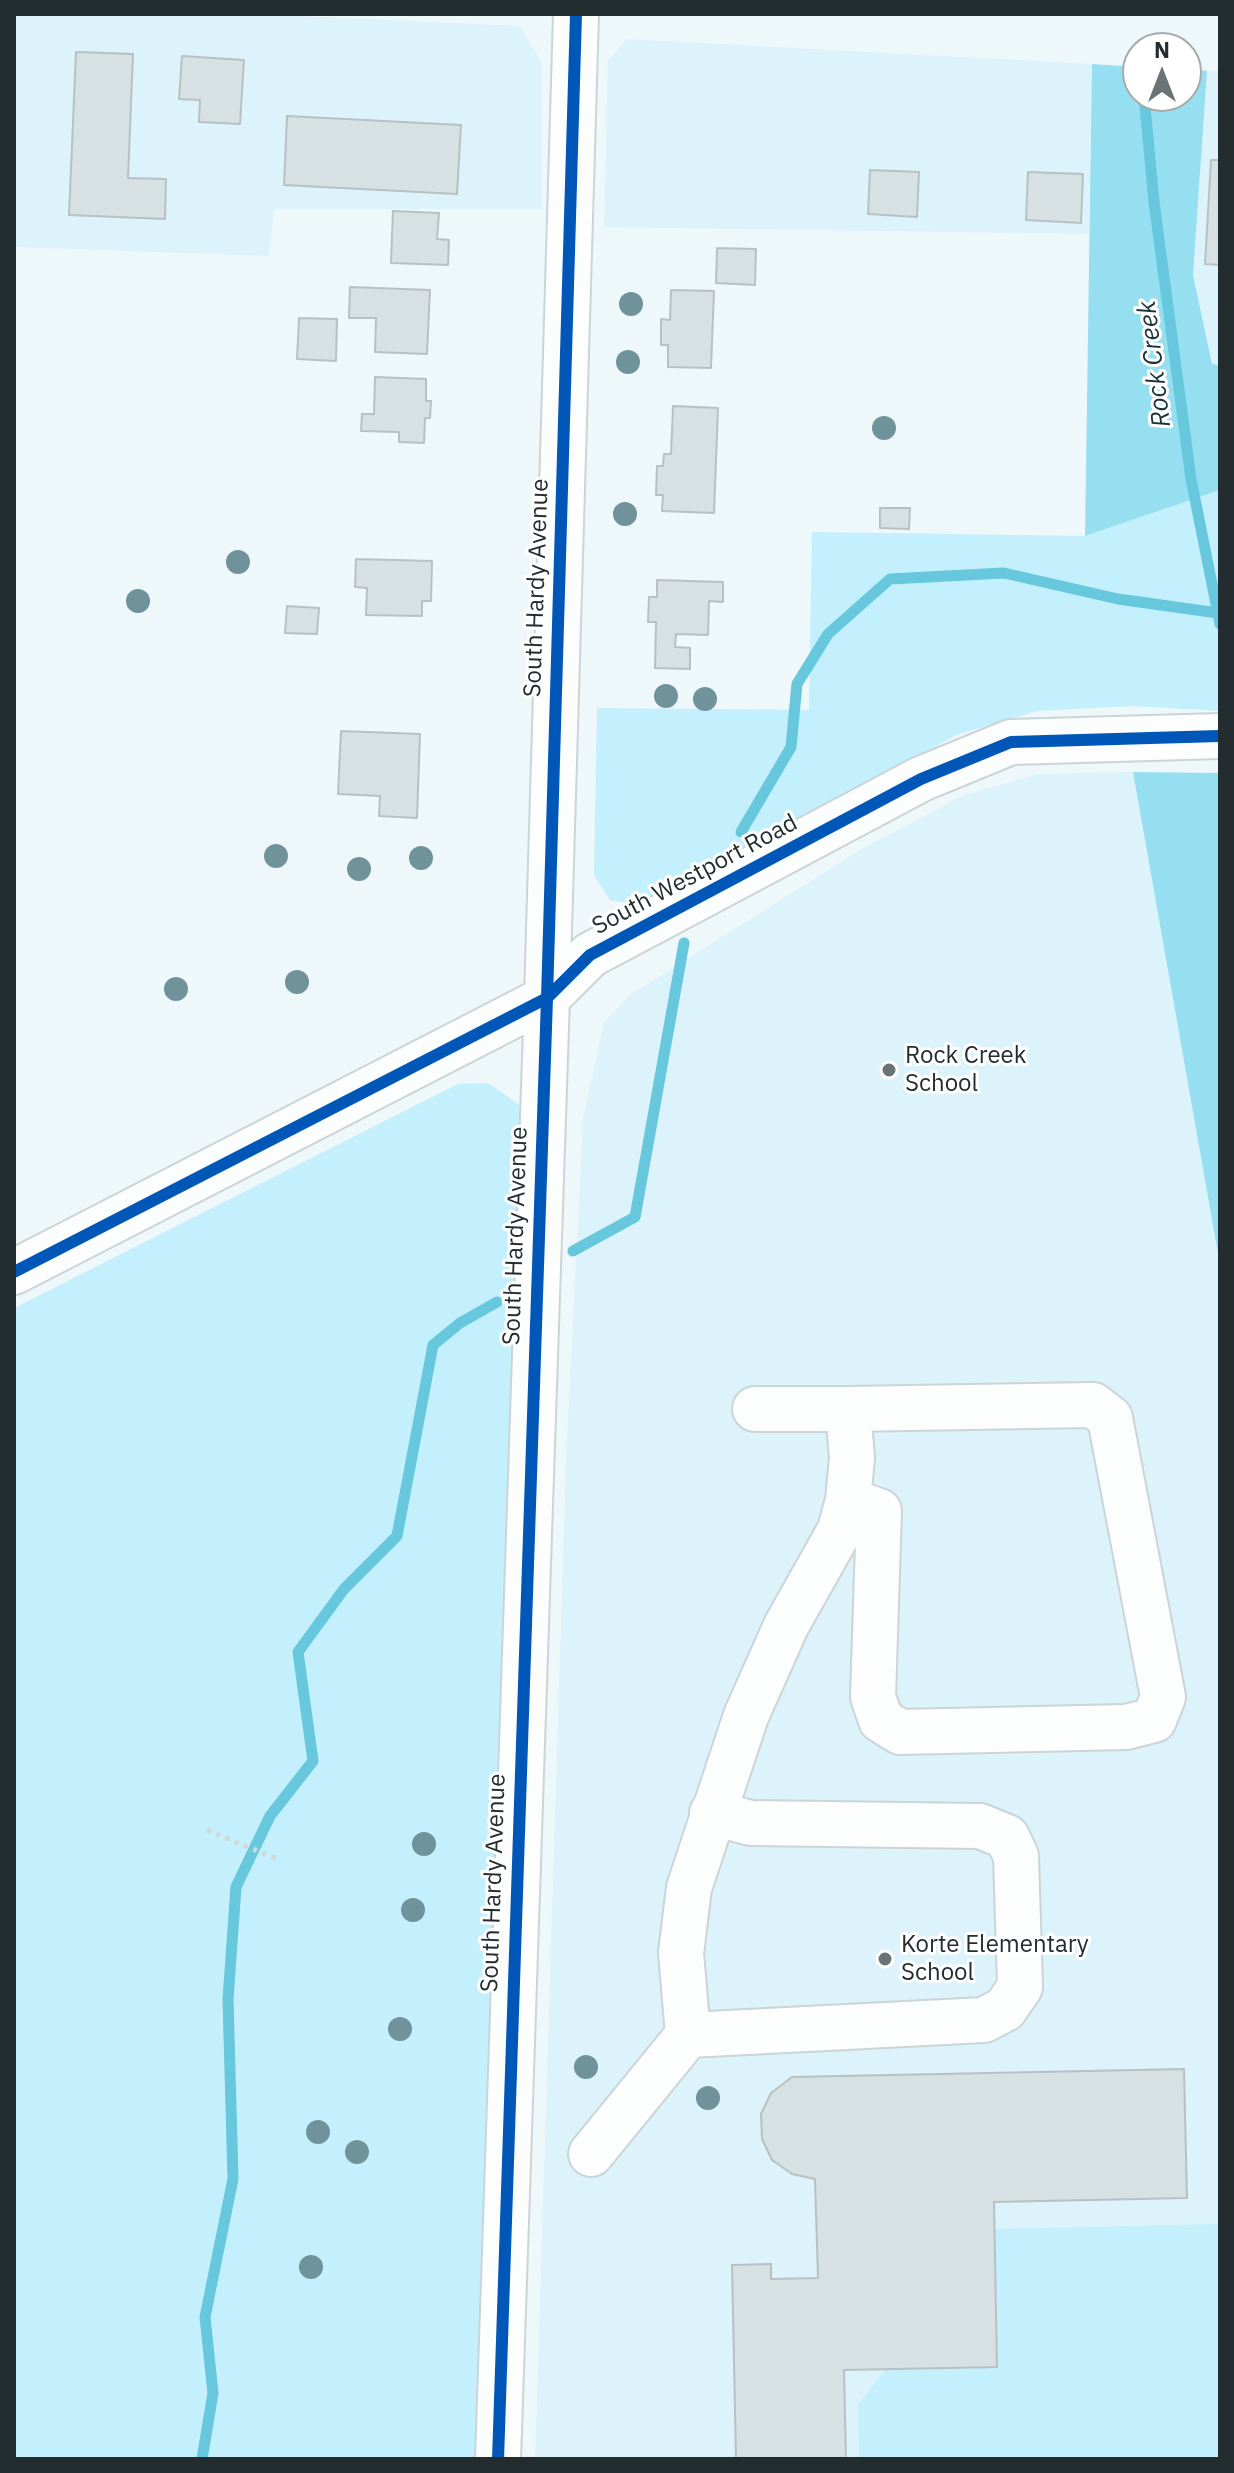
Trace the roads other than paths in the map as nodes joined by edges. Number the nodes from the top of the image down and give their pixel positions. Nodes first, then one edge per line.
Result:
1 (576, 14) edge
2 (1220, 736) edge
3 (547, 998) junction
4 (14, 1272) edge
5 (755, 1409) dead end
6 (848, 1409) junction
7 (848, 1500) junction
8 (712, 1813) junction
9 (688, 2035) junction
10 (591, 2154) dead end
11 (498, 2459) edge

1 - 3 street, South Hardy Avenue
2 - 3 street, South Westport Road
3 - 4 street, South Westport Road
3 - 11 street, South Hardy Avenue
5 - 6 street
6 - 7 street
6 - 7 street
7 - 8 street
8 - 9 street
8 - 9 street
9 - 10 street

